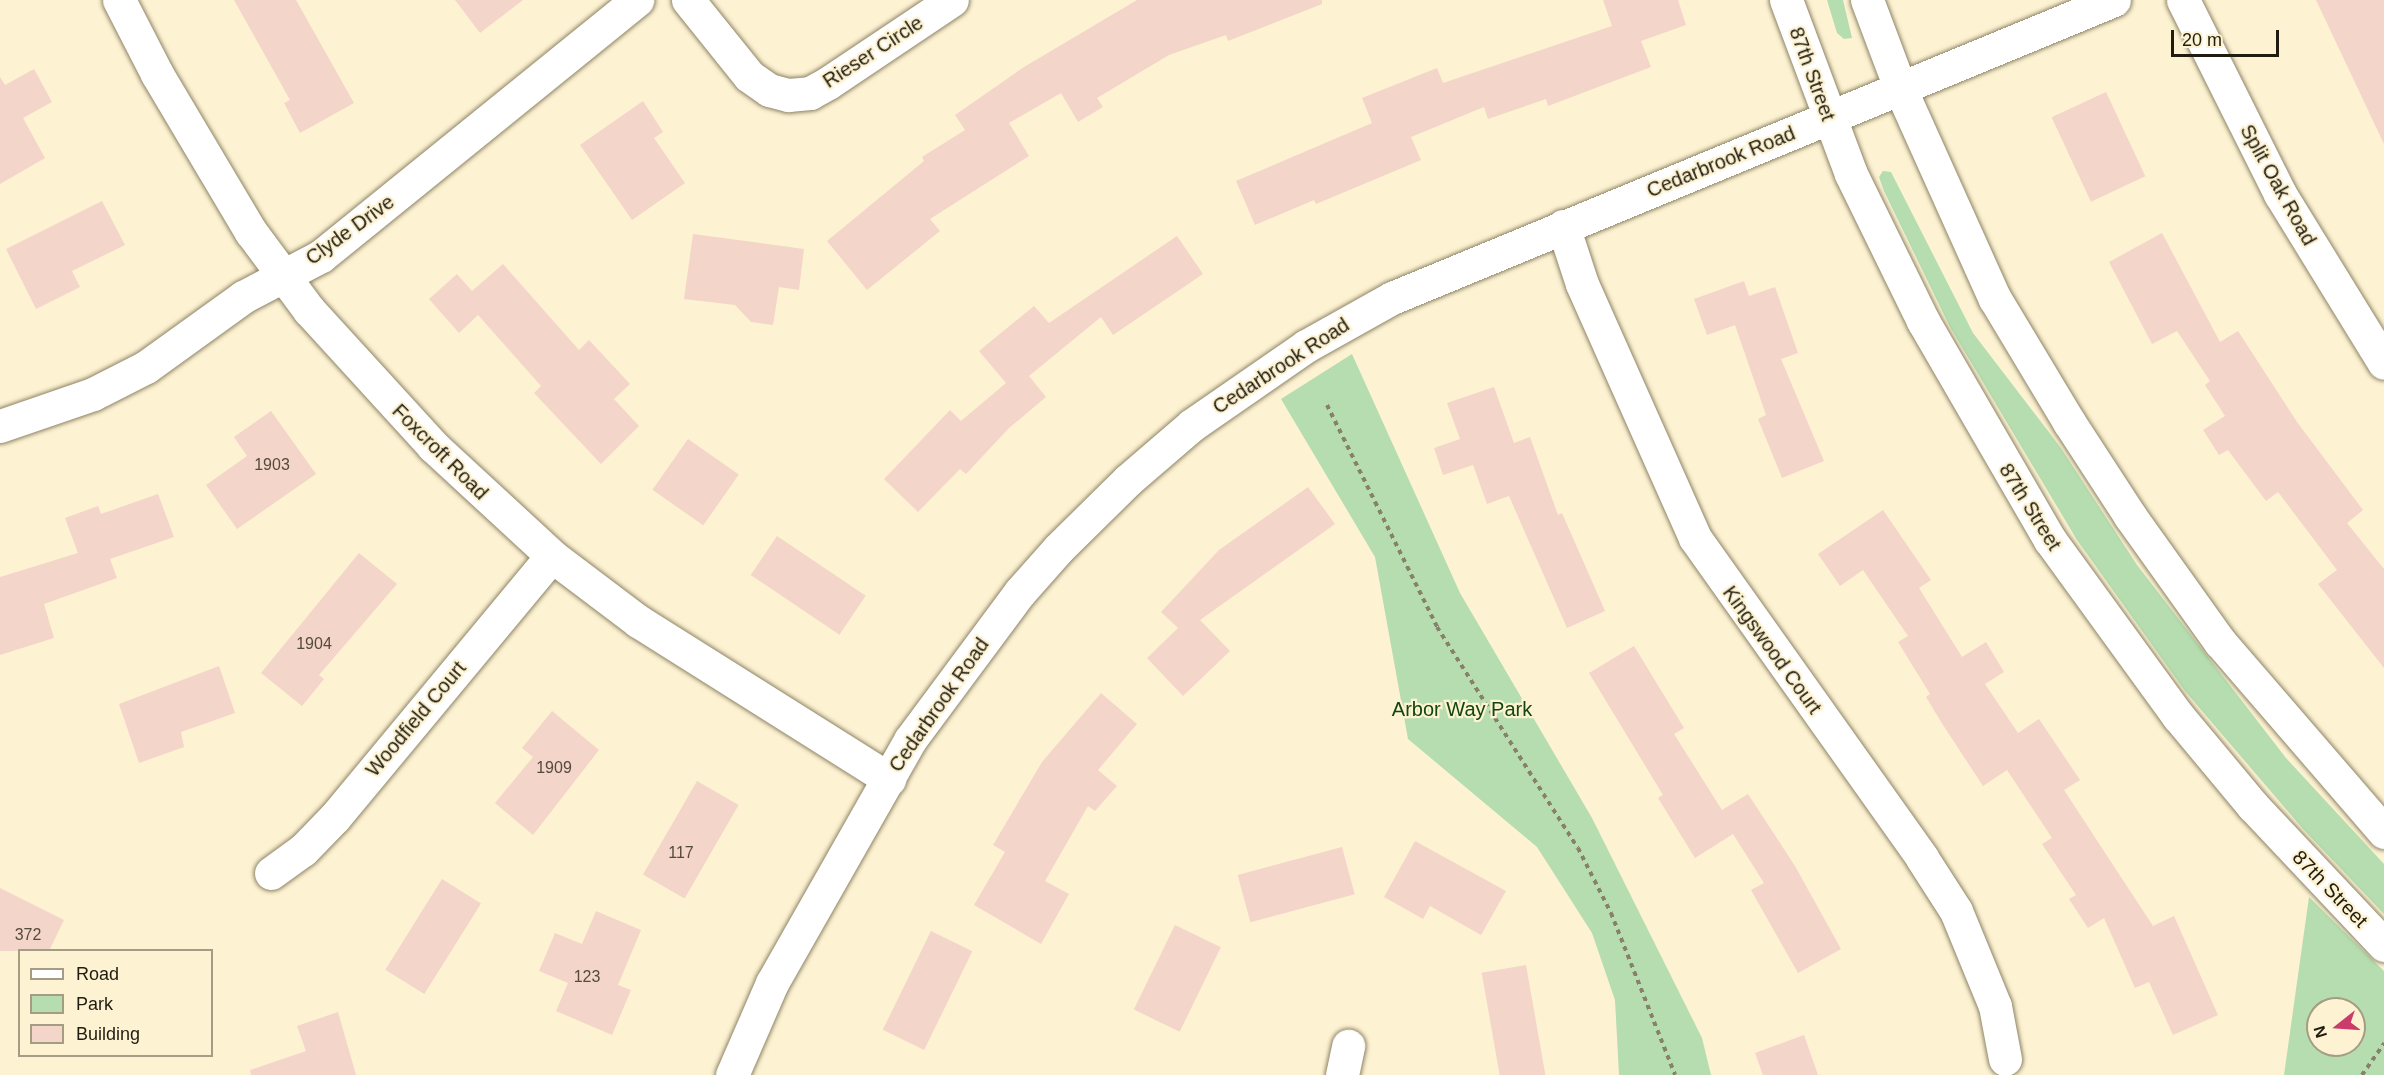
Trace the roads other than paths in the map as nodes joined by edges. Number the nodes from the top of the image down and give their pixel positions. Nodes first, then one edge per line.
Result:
1 (119, 0) edge
2 (637, 0) edge
3 (688, 0) edge
4 (952, 0) edge
5 (1786, 0) edge
6 (1867, 0) edge
7 (2114, 0) edge
8 (2183, 0) edge
9 (1900, 88) junction
10 (1827, 118) junction
11 (1563, 226) junction
12 (283, 275) junction
13 (2384, 363) edge
14 (0, 426) edge
15 (552, 556) junction
16 (889, 778) junction
17 (2384, 832) edge
18 (271, 873) dead end
19 (2384, 945) edge
20 (2005, 1059) dead end
21 (732, 1075) edge

1 - 12 street, Foxcroft Road
2 - 12 street, Clyde Drive
3 - 4 street, Rieser Circle
5 - 10 street, 87th Street
6 - 9 street
7 - 9 street, Cedarbrook Road
8 - 13 street, Split Oak Road
9 - 10 street, Cedarbrook Road
9 - 17 street
10 - 11 street, Cedarbrook Road
10 - 19 street, 87th Street
11 - 16 street, Cedarbrook Road
11 - 20 street, Kingswood Court
12 - 14 street, Clyde Drive
12 - 15 street, Foxcroft Road
15 - 16 street, Foxcroft Road
15 - 18 street, Woodfield Court
16 - 21 street, Cedarbrook Road

